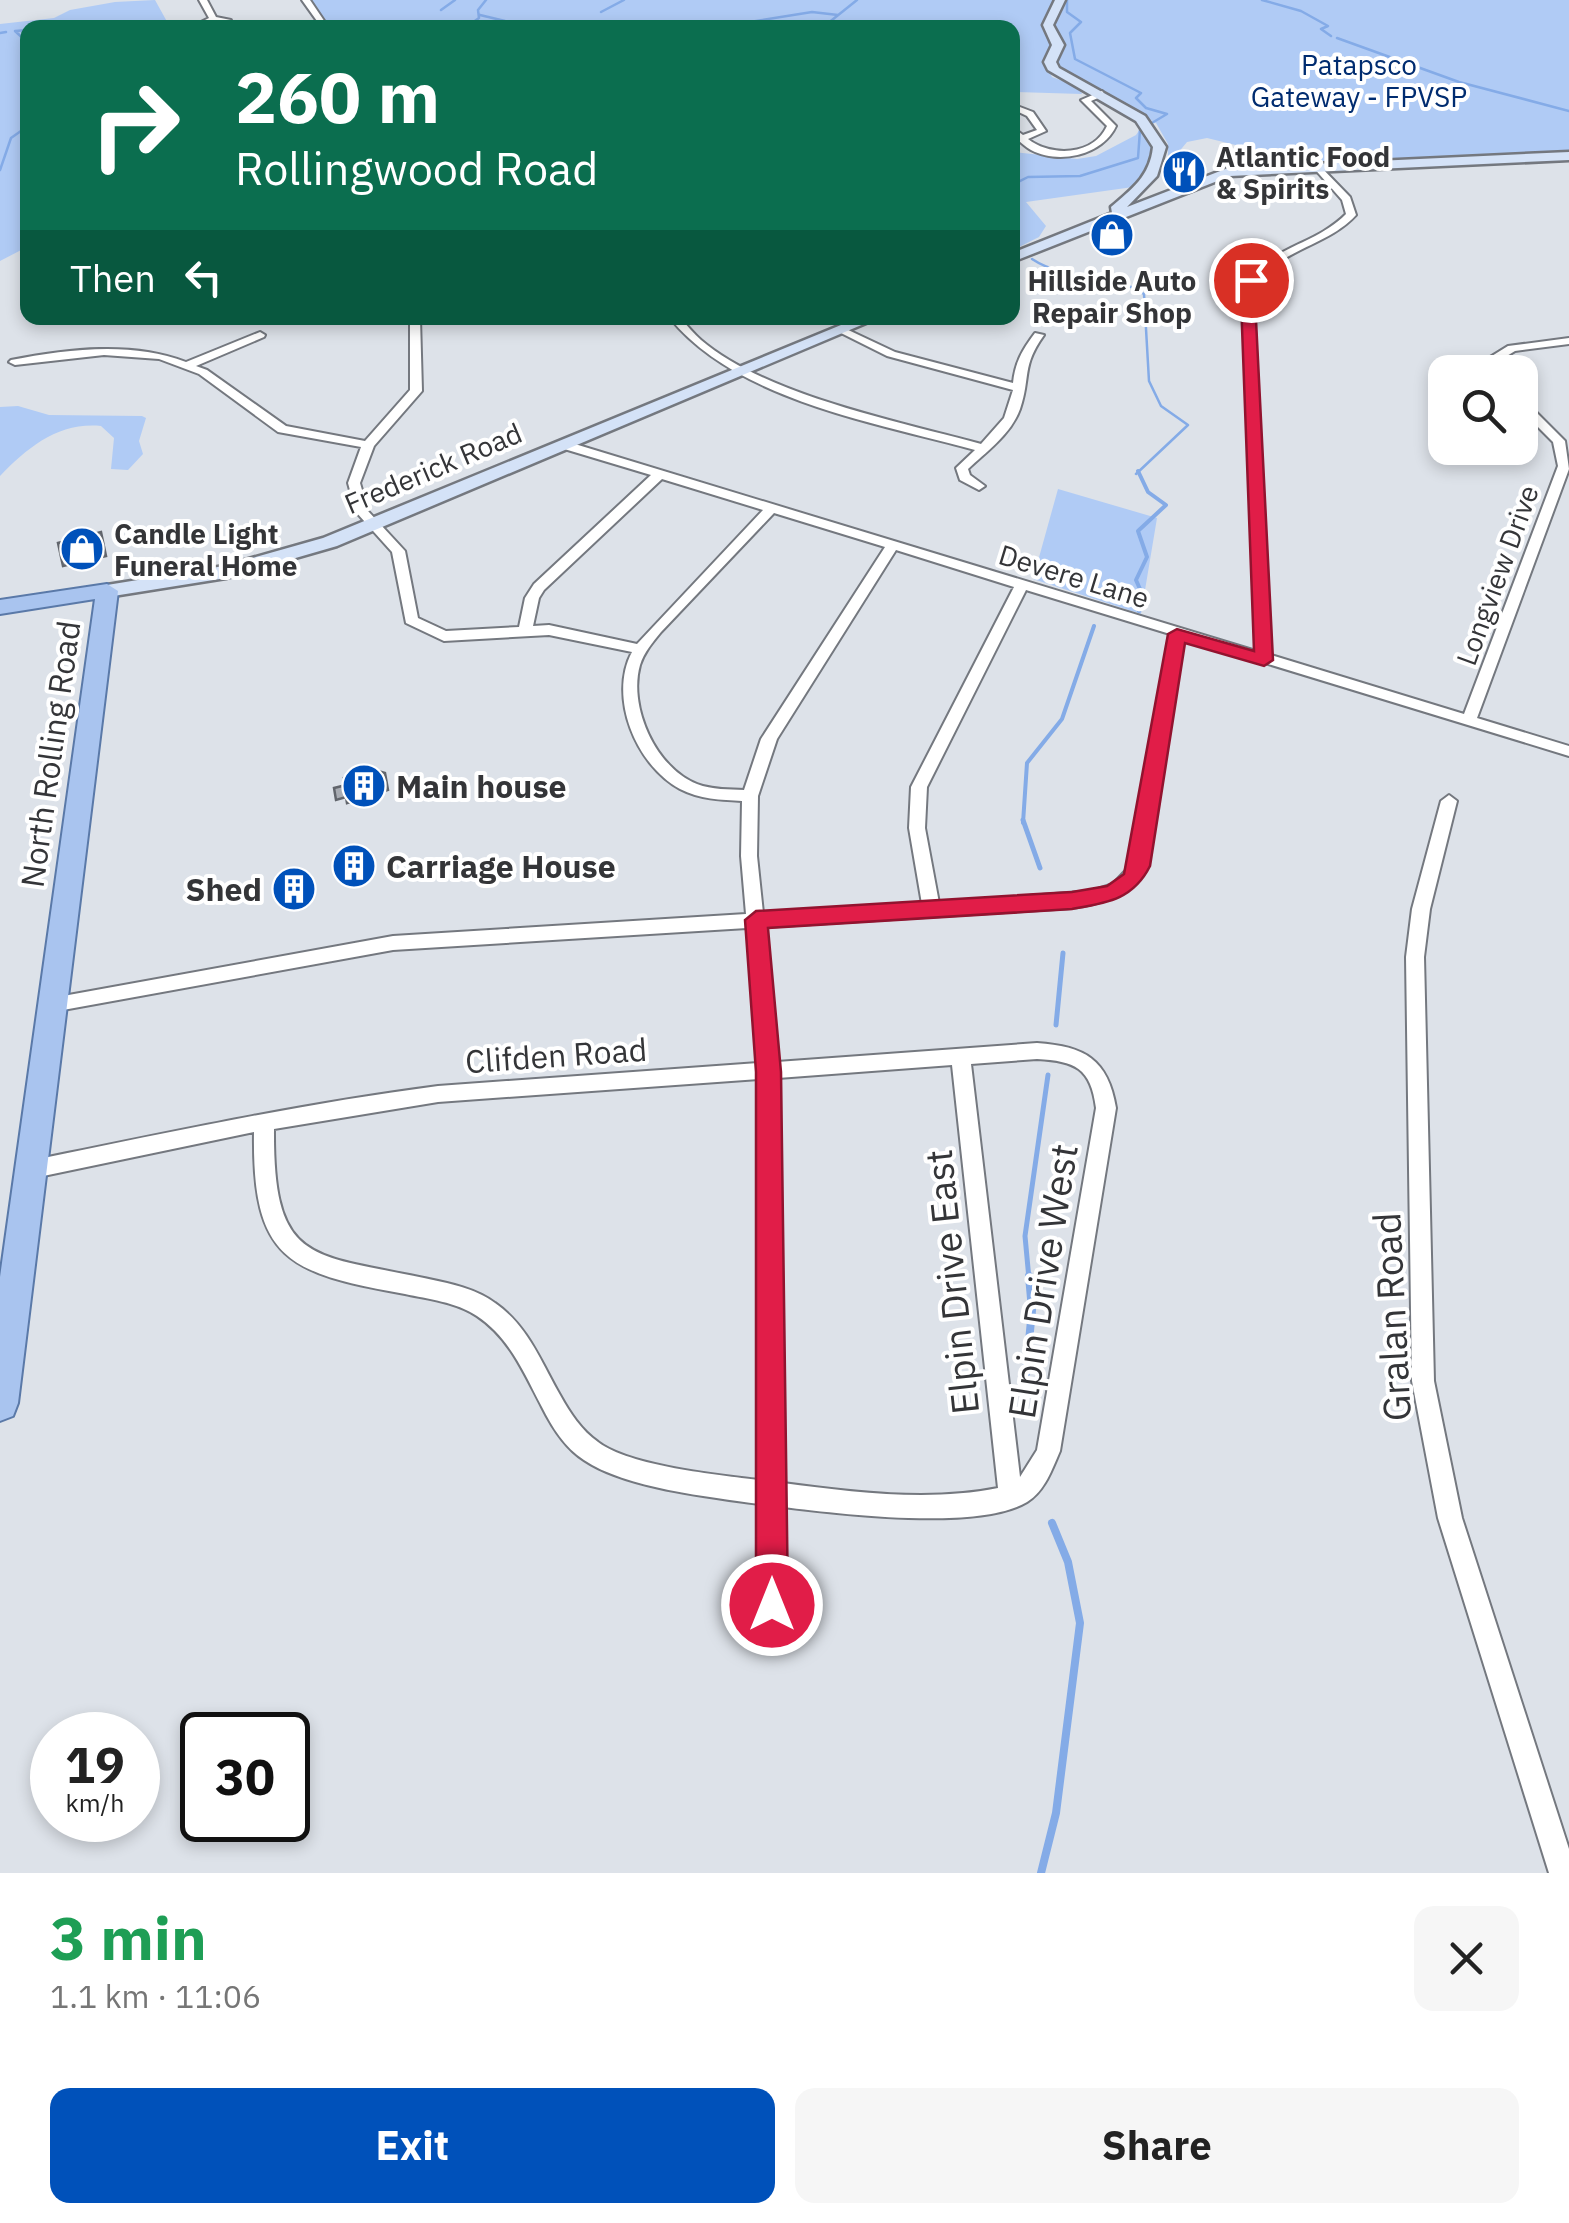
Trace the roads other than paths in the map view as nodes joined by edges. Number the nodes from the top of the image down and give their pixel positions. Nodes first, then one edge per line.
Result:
1 (202, 0) edge
2 (1060, 0) edge
3 (213, 19) dead end
4 (1102, 94) junction
5 (1020, 110) edge
6 (1022, 138) joint
7 (1569, 156) edge
8 (1317, 166) junction
9 (1106, 220) junction
10 (1020, 255) edge
11 (415, 325) edge
12 (681, 325) edge
13 (852, 325) edge
14 (840, 330) junction
15 (260, 335) dead end
16 (1039, 335) dead end
17 (1569, 341) edge
18 (1497, 355) edge
19 (15, 362) dead end
20 (188, 364) junction
21 (744, 370) junction
22 (1016, 387) junction
23 (1538, 420) edge
24 (368, 446) junction
25 (565, 446) junction
26 (983, 448) junction
27 (661, 472) junction
28 (979, 486) dead end
29 (772, 509) junction
30 (376, 525) junction
31 (892, 546) junction
32 (1021, 586) junction
33 (107, 590) junction
34 (0, 607) edge
35 (525, 630) junction
36 (1177, 634) junction
37 (640, 649) junction
38 (1264, 660) junction
39 (1468, 720) junction
40 (1569, 751) edge
41 (750, 796) junction
42 (1449, 801) dead end
43 (932, 909) junction
44 (756, 920) junction
45 (52, 1004) junction
46 (962, 1058) junction
47 (1090, 1064) joint
48 (768, 1072) junction
49 (264, 1122) junction
50 (29, 1170) junction
51 (0, 1403) edge
52 (772, 1494) junction
53 (1010, 1498) junction
54 (772, 1605) dead end
55 (1563, 1873) edge

1 - 3 street
2 - 4 main road
4 - 6 street
4 - 9 main road
5 - 6 street
7 - 8 main road
8 - 9 main road
8 - 38 street
9 - 10 main road
11 - 24 street
12 - 21 street
13 - 14 main road, Frederick Road
14 - 21 main road, Frederick Road
14 - 22 street
15 - 20 street
16 - 22 street
17 - 18 street
19 - 20 street
20 - 24 street
21 - 25 main road, Frederick Road
21 - 26 street
22 - 26 street
23 - 39 street, Longview Drive
24 - 30 street
25 - 27 street, Devere Lane
25 - 30 main road, Frederick Road
26 - 28 street
27 - 29 street, Devere Lane
27 - 35 street
29 - 31 street, Devere Lane
29 - 37 street
30 - 33 main road, Frederick Road
30 - 35 street
31 - 32 street, Devere Lane
31 - 41 street
32 - 36 street, Devere Lane
32 - 43 street
33 - 34 main road, Frederick Road
33 - 45 main road, North Rolling Road
35 - 37 street
36 - 38 street, Devere Lane
36 - 43 street
37 - 41 street
38 - 39 street, Devere Lane
39 - 40 street, Devere Lane
41 - 44 street
42 - 55 street, Gralan Road
43 - 44 street
44 - 45 street
44 - 48 street
45 - 50 main road, North Rolling Road
46 - 47 street, Clifden Road
46 - 48 street, Clifden Road
46 - 53 street, Elpin Drive East
47 - 53 street, Elpin Drive West
48 - 49 street, Clifden Road
48 - 52 street
49 - 50 street, Clifden Road
49 - 52 street
50 - 51 main road, North Rolling Road
52 - 53 street
52 - 54 street

